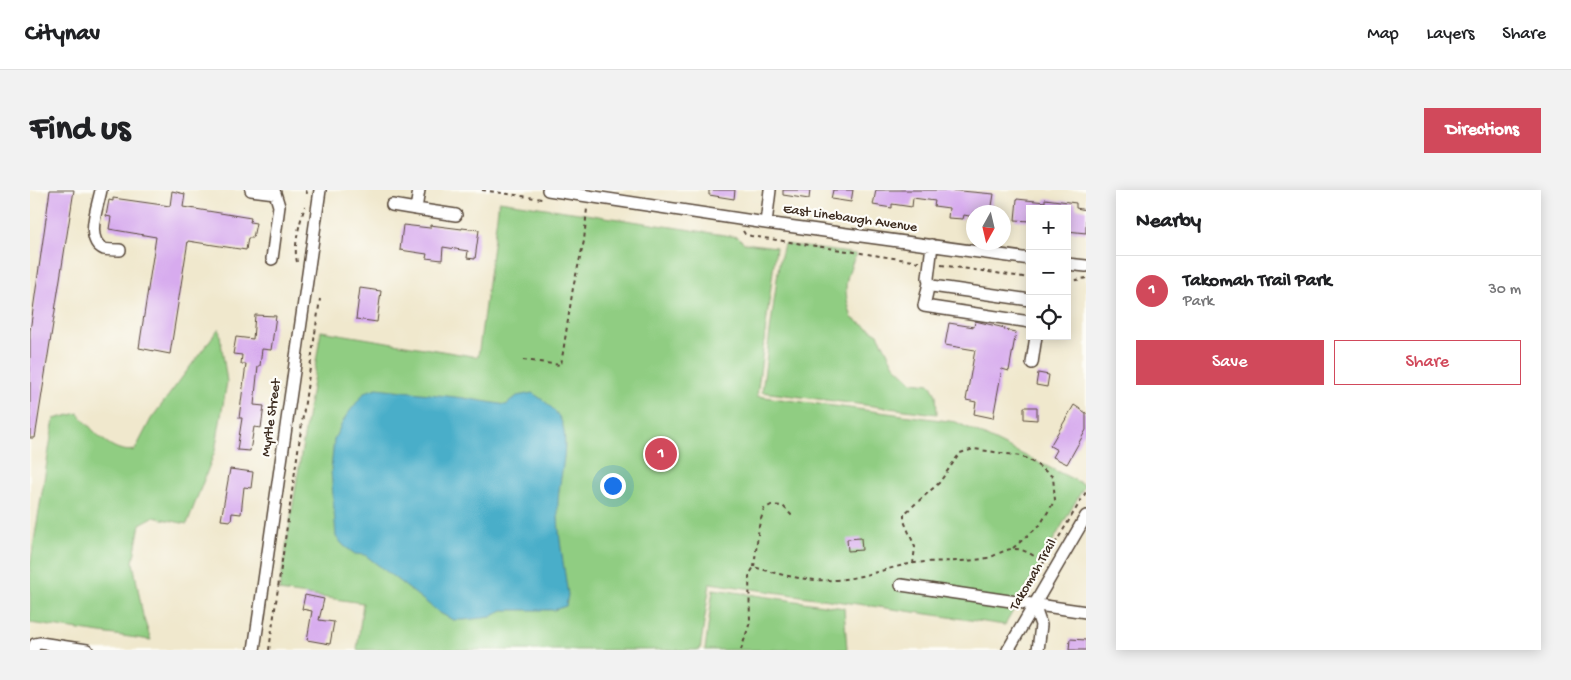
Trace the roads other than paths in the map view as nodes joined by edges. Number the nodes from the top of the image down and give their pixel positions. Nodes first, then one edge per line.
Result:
1 (101, 190) edge
2 (251, 190) edge
3 (320, 190) edge
4 (418, 190) edge
5 (770, 190) edge
6 (549, 195) edge
7 (392, 205) dead end
8 (416, 208) junction
9 (456, 215) dead end
10 (766, 223) junction
11 (932, 245) junction
12 (120, 250) dead end
13 (1026, 258) edge
14 (272, 259) dead end
15 (1071, 264) edge
16 (1086, 266) edge
17 (929, 283) junction
18 (1026, 299) edge
19 (1026, 321) edge
20 (1035, 340) edge
21 (1032, 364) dead end
22 (1086, 516) edge
23 (901, 586) dead end
24 (1034, 605) junction
25 (1086, 612) edge
26 (33, 650) edge
27 (87, 650) edge
28 (254, 650) edge
29 (1008, 650) edge
30 (1038, 650) edge

1 - 12 street
2 - 14 street
3 - 28 street, Myrtle Street
4 - 8 street
5 - 10 street
6 - 10 street, East Linebaugh Avenue
7 - 8 street
8 - 9 street
10 - 11 street, East Linebaugh Avenue
11 - 13 street, East Linebaugh Avenue
11 - 17 street
15 - 16 street
17 - 18 street
17 - 19 street
20 - 21 street
22 - 24 street, Takomah Trail
23 - 24 street
24 - 25 street
24 - 29 street, Takomah Trail
24 - 30 street
26 - 27 street

